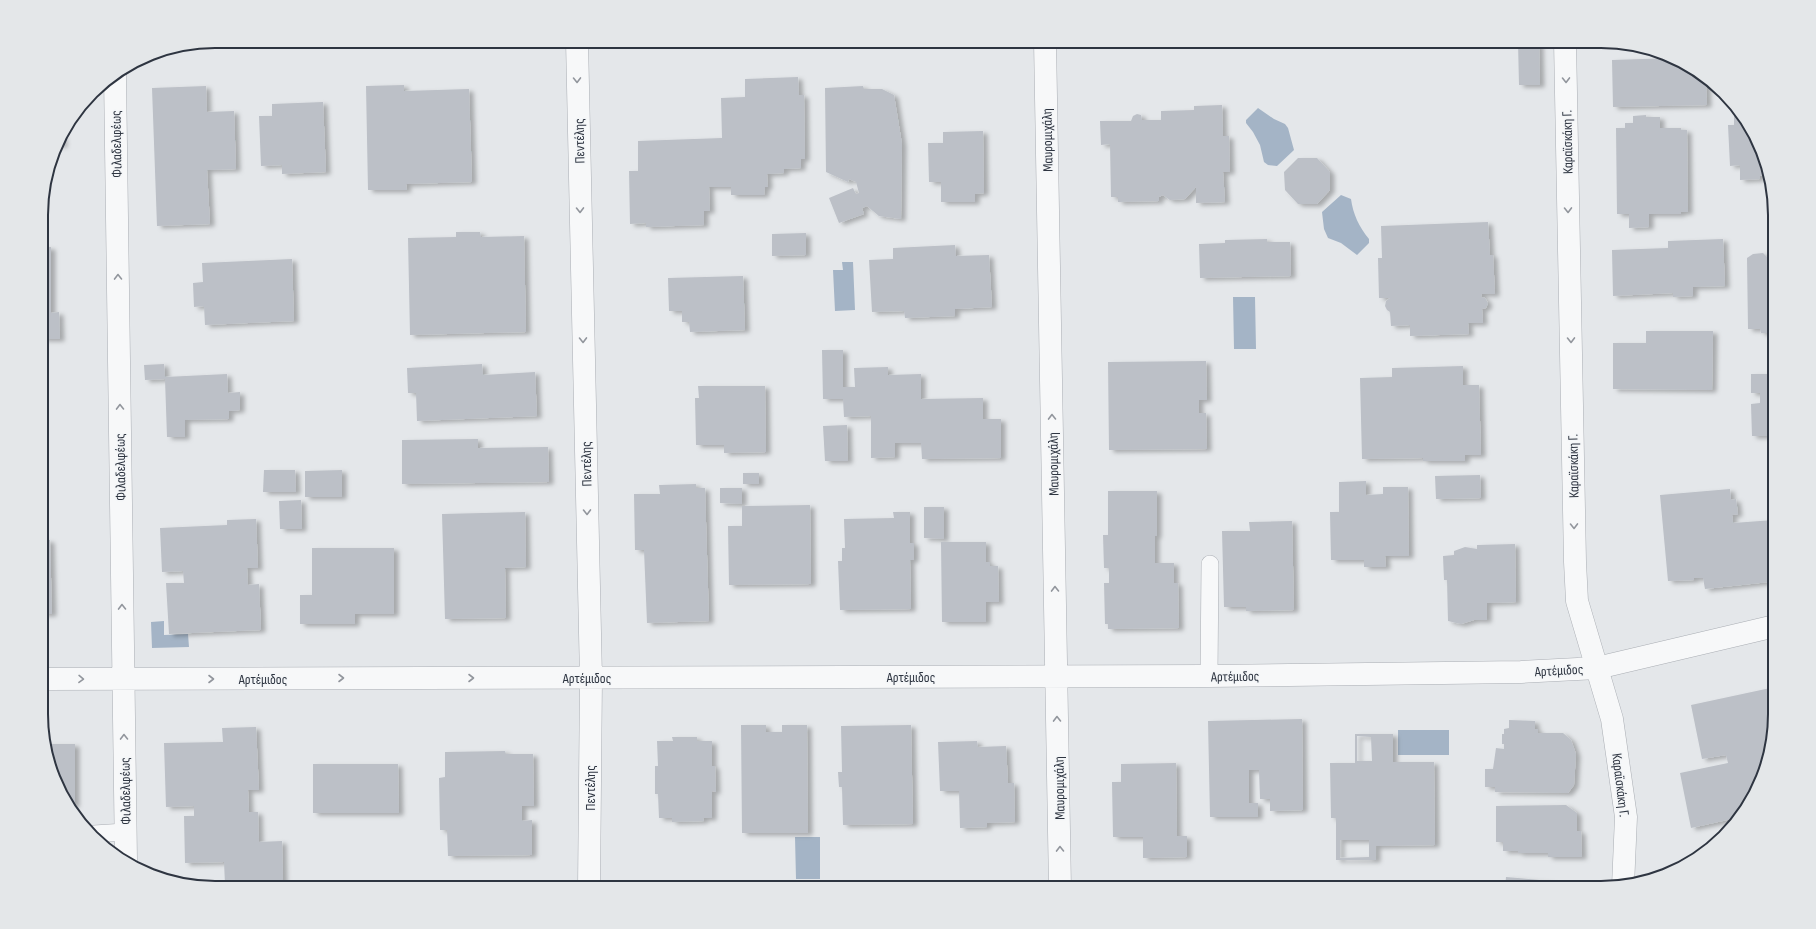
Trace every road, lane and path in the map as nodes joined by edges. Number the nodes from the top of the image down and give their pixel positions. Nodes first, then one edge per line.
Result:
1 (577, 48) edge
2 (1045, 48) edge
3 (1565, 48) edge
4 (115, 81) edge
5 (1210, 564) dead end
6 (1768, 628) edge
7 (1598, 668) junction
8 (1057, 676) junction
9 (1209, 676) junction
10 (591, 678) junction
11 (48, 679) edge
12 (123, 680) junction
13 (126, 832) junction
14 (99, 834) edge
15 (126, 856) edge
16 (1623, 880) edge
17 (589, 881) edge
18 (1060, 881) edge

1 -> 10 street, Πεντέλης
8 -> 2 street, Μαυρομιχάλη
3 -> 7 street, Καραϊσκάκη Γ.
12 -> 4 street, Φιλαδελφέως
5 - 9 lane
6 - 7 street, Αρτέμιδος
7 - 9 street, Αρτέμιδος
7 - 16 street, Καραϊσκάκη Γ.
8 - 9 street, Αρτέμιδος
8 - 10 street, Αρτέμιδος
18 -> 8 street, Μαυρομιχάλη
12 -> 10 street, Αρτέμιδος
10 - 17 street, Πεντέλης
11 -> 12 street, Αρτέμιδος
13 -> 12 street, Φιλαδελφέως
13 - 14 lane
13 - 15 street, Φιλαδελφέως

